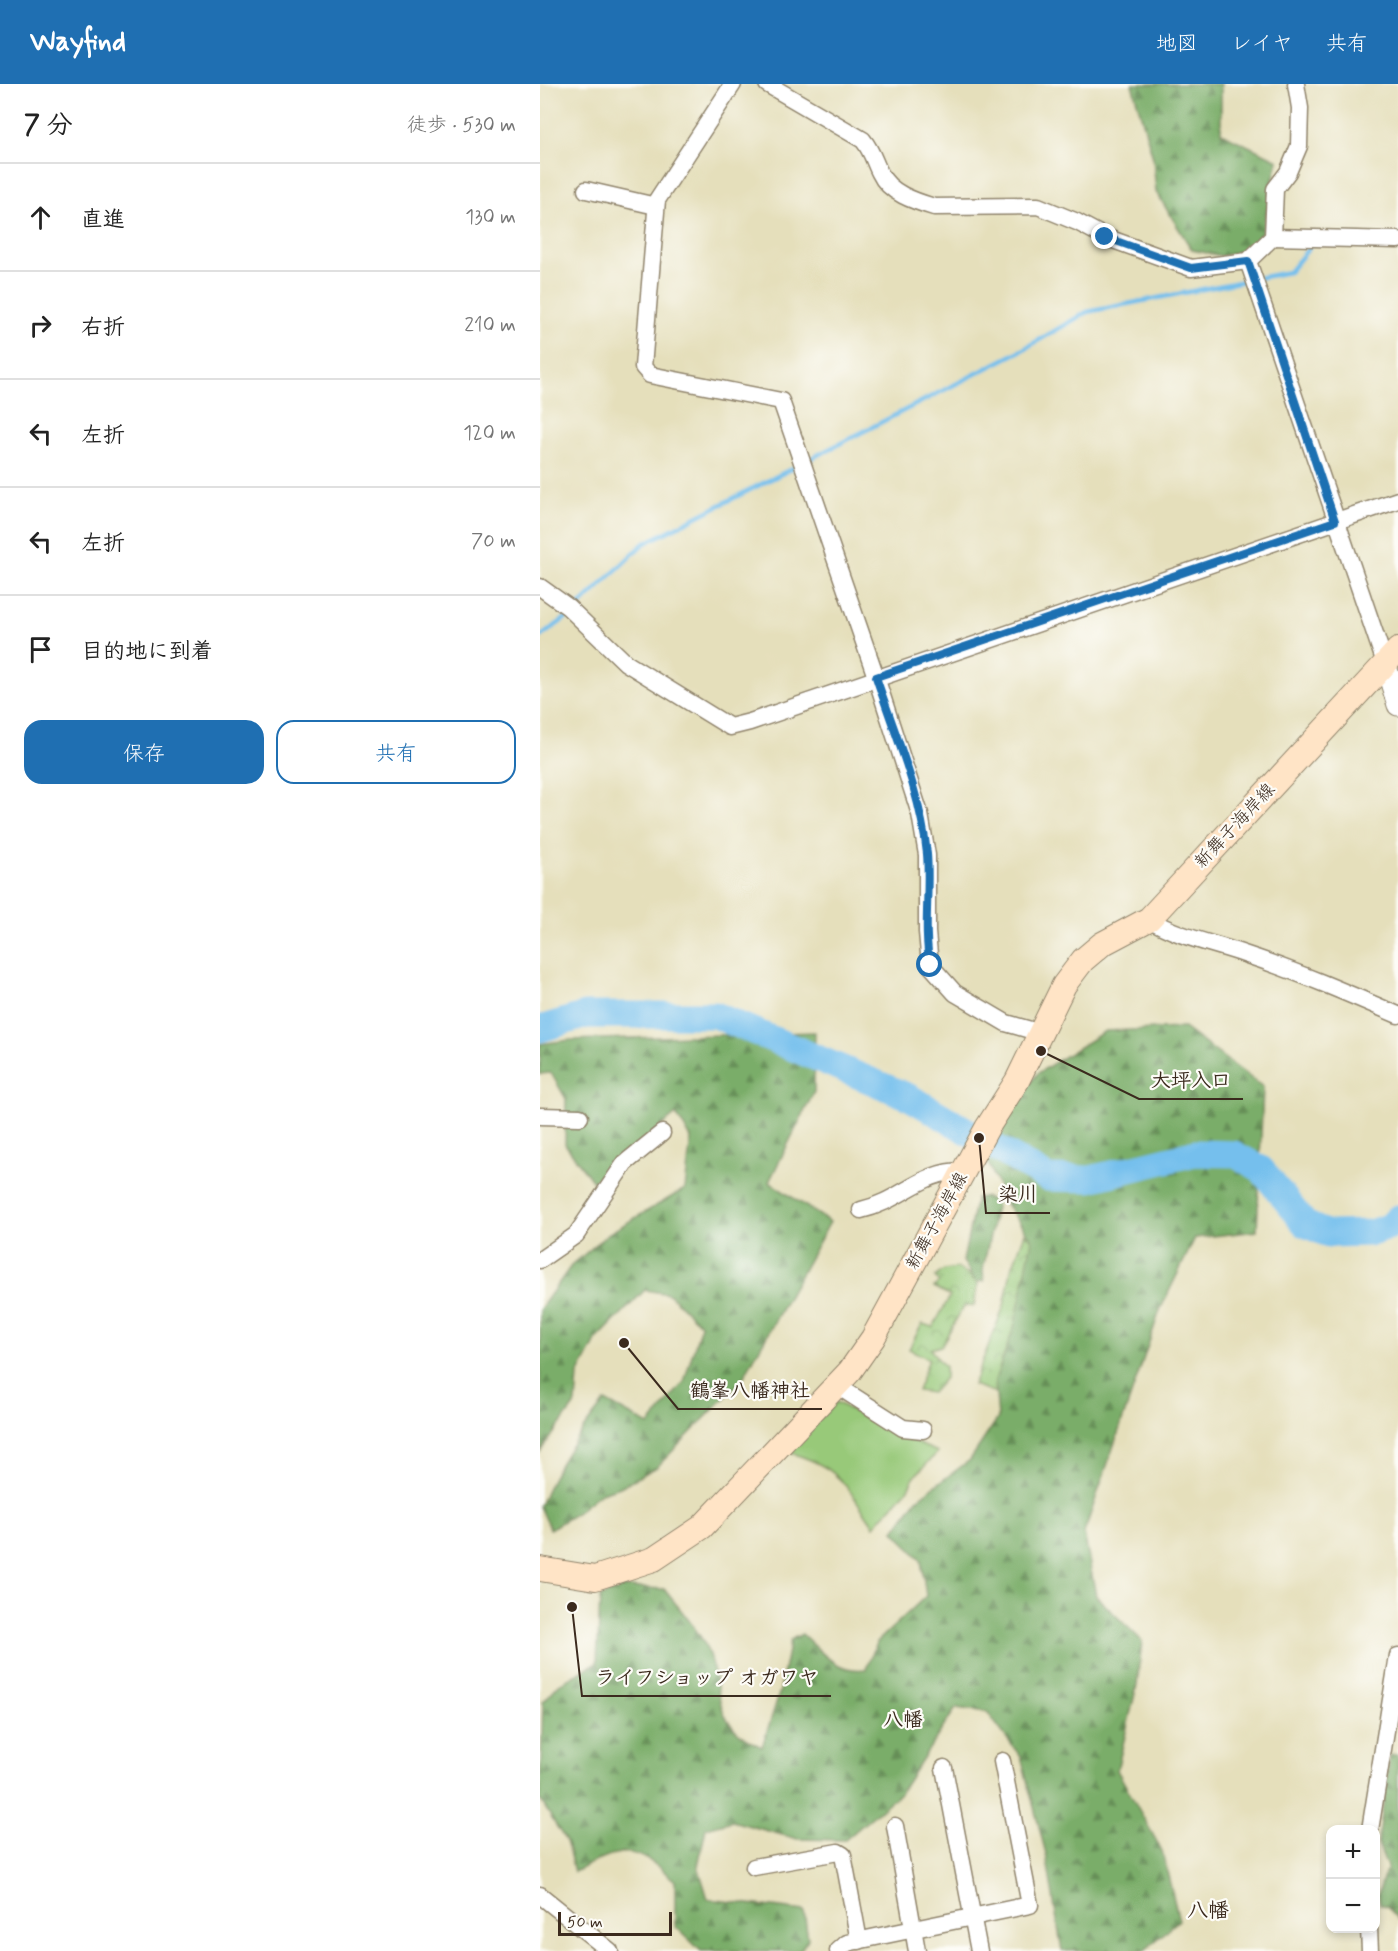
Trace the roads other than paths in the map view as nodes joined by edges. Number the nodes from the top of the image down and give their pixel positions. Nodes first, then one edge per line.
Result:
1 (733, 84) edge
2 (767, 84) edge
3 (1296, 84) edge
4 (586, 190) dead end
5 (656, 206) junction
6 (1273, 237) junction
7 (1398, 240) edge
8 (1248, 261) junction
9 (1398, 500) edge
10 (1335, 521) junction
11 (540, 587) edge
12 (1391, 657) edge
13 (876, 677) junction
14 (1398, 705) edge
15 (1149, 919) junction
16 (1398, 1015) edge
17 (1041, 1033) junction
18 (540, 1116) edge
19 (580, 1117) dead end
20 (662, 1133) dead end
21 (968, 1164) junction
22 (861, 1210) dead end
23 (540, 1260) edge
24 (836, 1385) junction
25 (923, 1430) dead end
26 (540, 1569) edge
27 (1398, 1656) edge
28 (1002, 1761) dead end
29 (944, 1768) dead end
30 (1372, 1825) edge
31 (895, 1826) dead end
32 (754, 1867) dead end
33 (540, 1895) edge
34 (973, 1918) junction
35 (914, 1931) junction
36 (1369, 1933) edge
37 (848, 1946) edge
38 (610, 1951) edge
39 (917, 1951) edge
40 (979, 1951) edge
41 (1370, 1951) edge

1 - 5 street
2 - 8 street
3 - 6 street
4 - 5 street
5 - 13 street
6 - 7 street
6 - 8 street
8 - 10 street
9 - 10 street
10 - 12 street
10 - 13 street
11 - 13 street
12 - 14 street
12 - 15 main road, 新舞子海岸線
13 - 17 street
15 - 16 street
15 - 17 main road, 新舞子海岸線
17 - 21 main road, 新舞子海岸線
18 - 19 street
20 - 23 street
21 - 22 street
21 - 24 main road, 新舞子海岸線
24 - 25 street
24 - 26 main road, 新舞子海岸線
27 - 30 street
28 - 34 street
29 - 34 street
31 - 35 street
32 - 37 street
33 - 38 street
34 - 35 street
34 - 40 street
35 - 37 street
35 - 39 street
36 - 41 street

